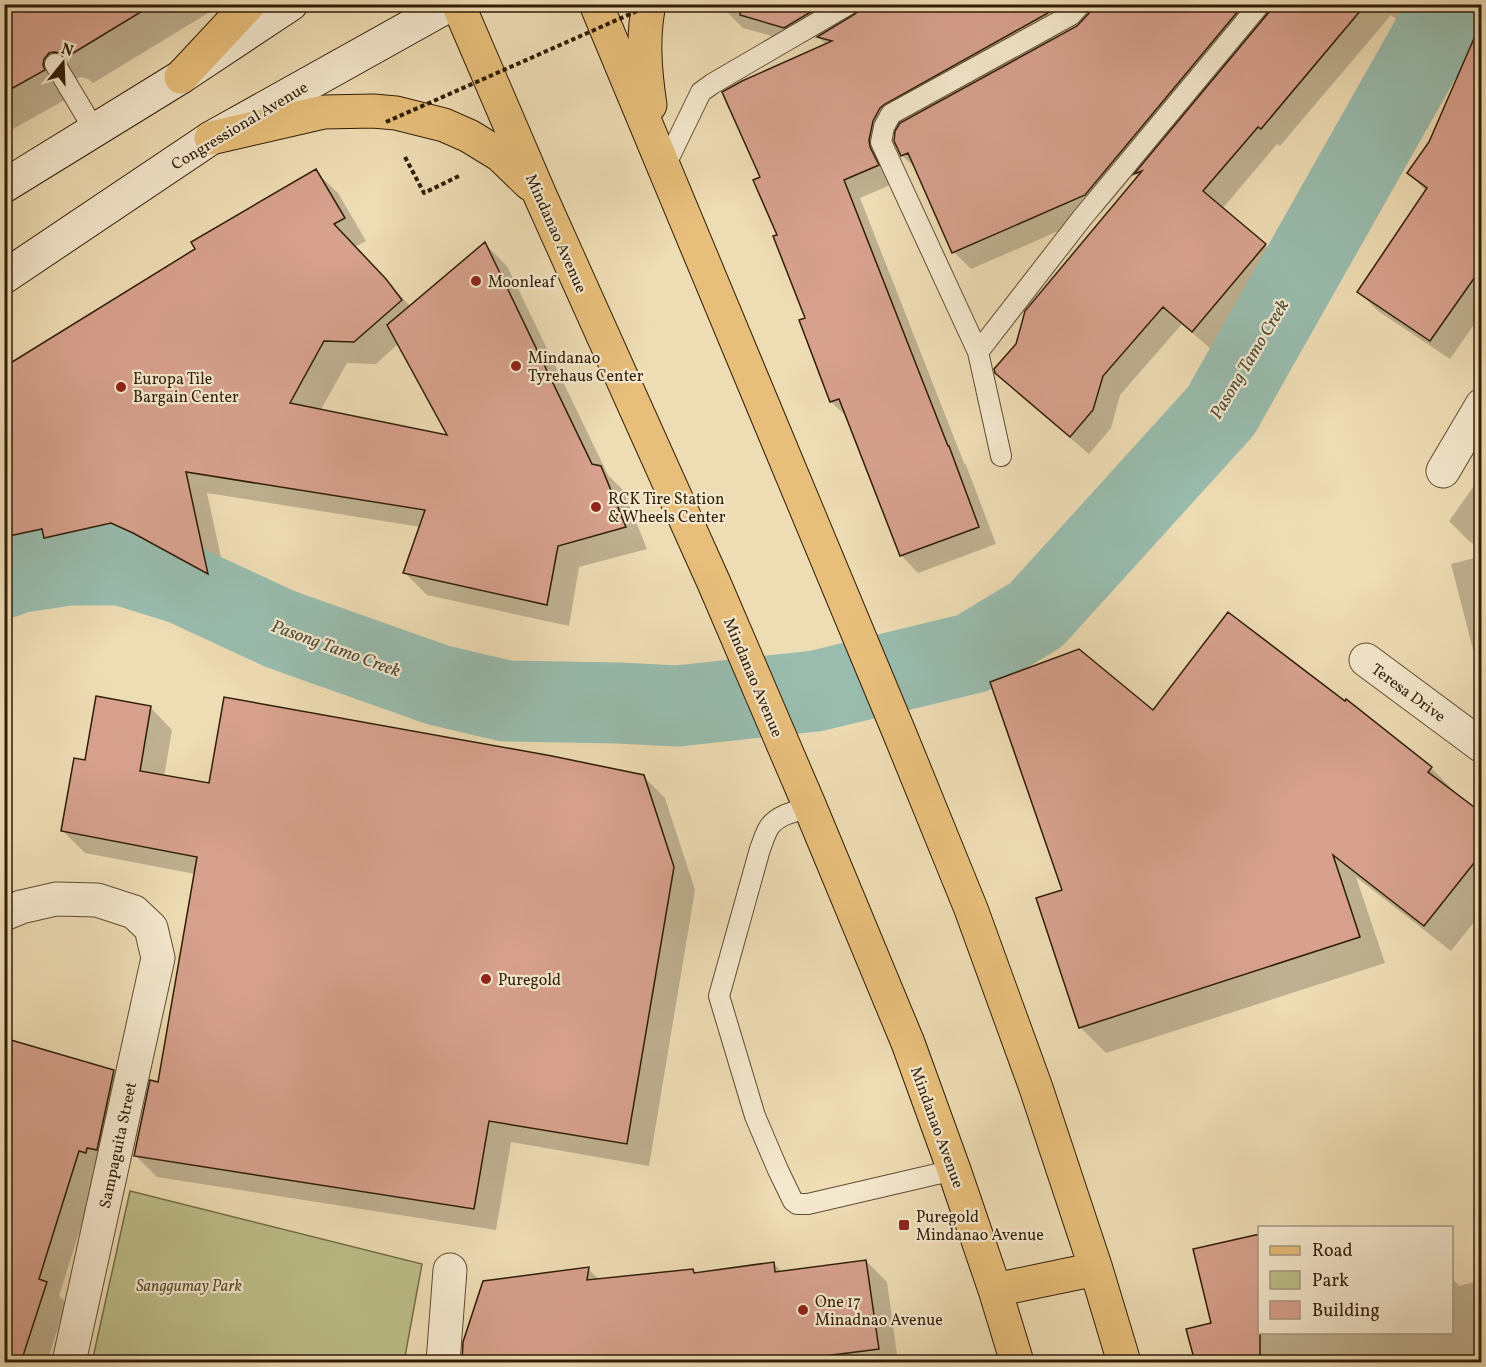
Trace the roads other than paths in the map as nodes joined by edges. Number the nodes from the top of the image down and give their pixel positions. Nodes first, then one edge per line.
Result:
1 (249, 4) edge
2 (291, 4) edge
3 (451, 4) edge
4 (458, 4) edge
5 (596, 4) edge
6 (651, 4) edge
7 (849, 4) edge
8 (1081, 4) edge
9 (1260, 4) edge
10 (56, 64) dead end
11 (181, 76) junction
12 (95, 131) junction
13 (211, 138) junction
14 (660, 157) junction
15 (4, 186) edge
16 (539, 193) junction
17 (4, 277) edge
18 (978, 352) junction
19 (1482, 405) edge
20 (1001, 456) dead end
21 (1443, 471) dead end
22 (1366, 660) dead end
23 (1475, 734) edge
24 (810, 807) junction
25 (4, 914) edge
26 (954, 1170) junction
27 (1096, 1269) junction
28 (450, 1270) dead end
29 (995, 1290) junction
30 (69, 1362) edge
31 (443, 1362) edge
32 (1017, 1362) edge
33 (1124, 1362) edge

1 - 11 main road
2 - 11 street
3 - 13 street, Congressional Avenue
4 - 16 main road, Mindanao Avenue
5 - 14 main road
6 - 14 main road
7 - 14 lane
8 - 18 lane
9 - 18 lane
10 - 12 lane
11 - 12 street
12 - 15 street
13 - 16 main road
13 - 17 street, Congressional Avenue
14 - 27 main road
16 - 24 main road, Mindanao Avenue
18 - 20 lane
19 - 21 street
22 - 23 street, Teresa Drive
24 - 26 main road, Mindanao Avenue
24 - 26 lane
25 - 30 street, Sampaguita Street
26 - 29 main road, Mindanao Avenue
27 - 29 main road
27 - 33 main road
28 - 31 street
29 - 32 main road, Mindanao Avenue

